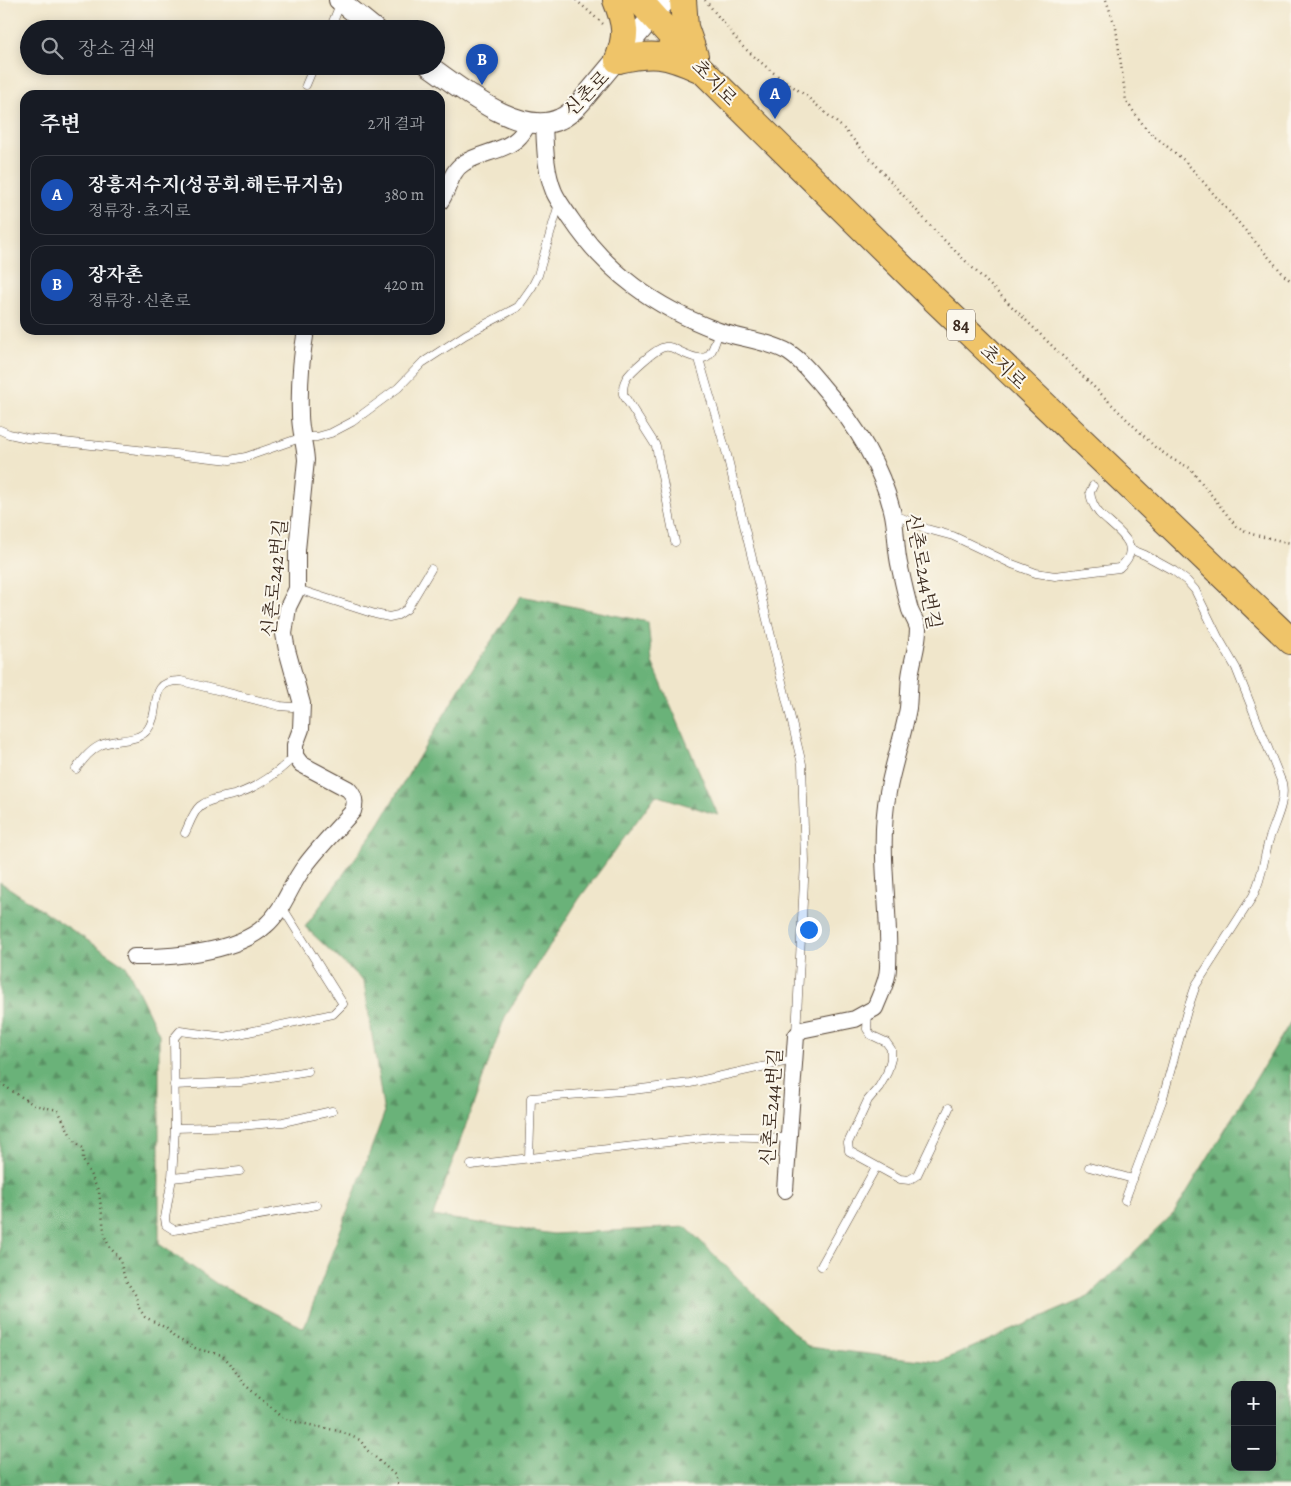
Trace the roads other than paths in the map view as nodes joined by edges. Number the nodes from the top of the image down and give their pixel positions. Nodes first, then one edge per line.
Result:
1 (616, 0) edge
2 (683, 0) edge
3 (340, 1) edge
4 (653, 5) edge
5 (333, 20) edge
6 (364, 20) edge
7 (620, 54) junction
8 (702, 70) junction
9 (310, 75) edge
10 (443, 75) edge
11 (306, 85) dead end
12 (536, 123) junction
13 (445, 196) edge
14 (559, 202) junction
15 (719, 332) junction
16 (305, 335) edge
17 (699, 359) junction
18 (0, 430) edge
19 (303, 436) junction
20 (1094, 486) dead end
21 (893, 514) junction
22 (675, 542) dead end
23 (1130, 549) junction
24 (431, 569) dead end
25 (297, 589) junction
26 (1291, 641) edge
27 (302, 704) junction
28 (295, 756) junction
29 (76, 769) dead end
30 (185, 834) dead end
31 (282, 907) junction
32 (134, 958) dead end
33 (868, 1012) junction
34 (796, 1036) junction
35 (793, 1060) junction
36 (308, 1071) dead end
37 (174, 1085) junction
38 (949, 1108) dead end
39 (332, 1111) dead end
40 (176, 1128) junction
41 (789, 1138) junction
42 (529, 1158) junction
43 (470, 1165) dead end
44 (876, 1167) junction
45 (1089, 1167) dead end
46 (240, 1171) dead end
47 (172, 1178) junction
48 (1133, 1179) junction
49 (785, 1190) dead end
50 (1125, 1200) dead end
51 (317, 1205) dead end
52 (821, 1266) dead end

1 - 7 main road
2 - 8 main road
3 - 5 lane
3 - 6 street
4 - 7 street, 신촌로
4 - 8 main road, 초지로 / 84
7 - 8 main road
7 - 12 street, 신촌로
8 - 26 main road, 초지로 / 84
9 - 11 lane
10 - 12 street
12 - 13 street
12 - 14 street, 신촌로244번길
14 - 15 street, 신촌로244번길
14 - 19 lane
15 - 17 lane
15 - 21 street, 신촌로244번길
16 - 19 street, 신촌로242번길
17 - 22 lane
17 - 34 lane
18 - 19 lane
19 - 25 street, 신촌로242번길
20 - 23 lane
21 - 23 lane
21 - 33 street, 신촌로244번길
23 - 48 lane
24 - 25 lane
25 - 27 street, 신촌로242번길
27 - 28 street, 신촌로242번길
27 - 29 lane
28 - 30 lane
28 - 31 street
31 - 32 street
31 - 37 lane
33 - 34 street, 신촌로244번길
33 - 44 lane
34 - 35 street, 신촌로244번길
35 - 41 street, 신촌로244번길
35 - 42 lane
36 - 37 lane
37 - 40 lane
38 - 44 lane
39 - 40 lane
40 - 47 lane
41 - 42 lane
41 - 49 street, 신촌로244번길
42 - 43 lane
44 - 52 lane
45 - 48 lane
46 - 47 lane
47 - 51 lane
48 - 50 lane

